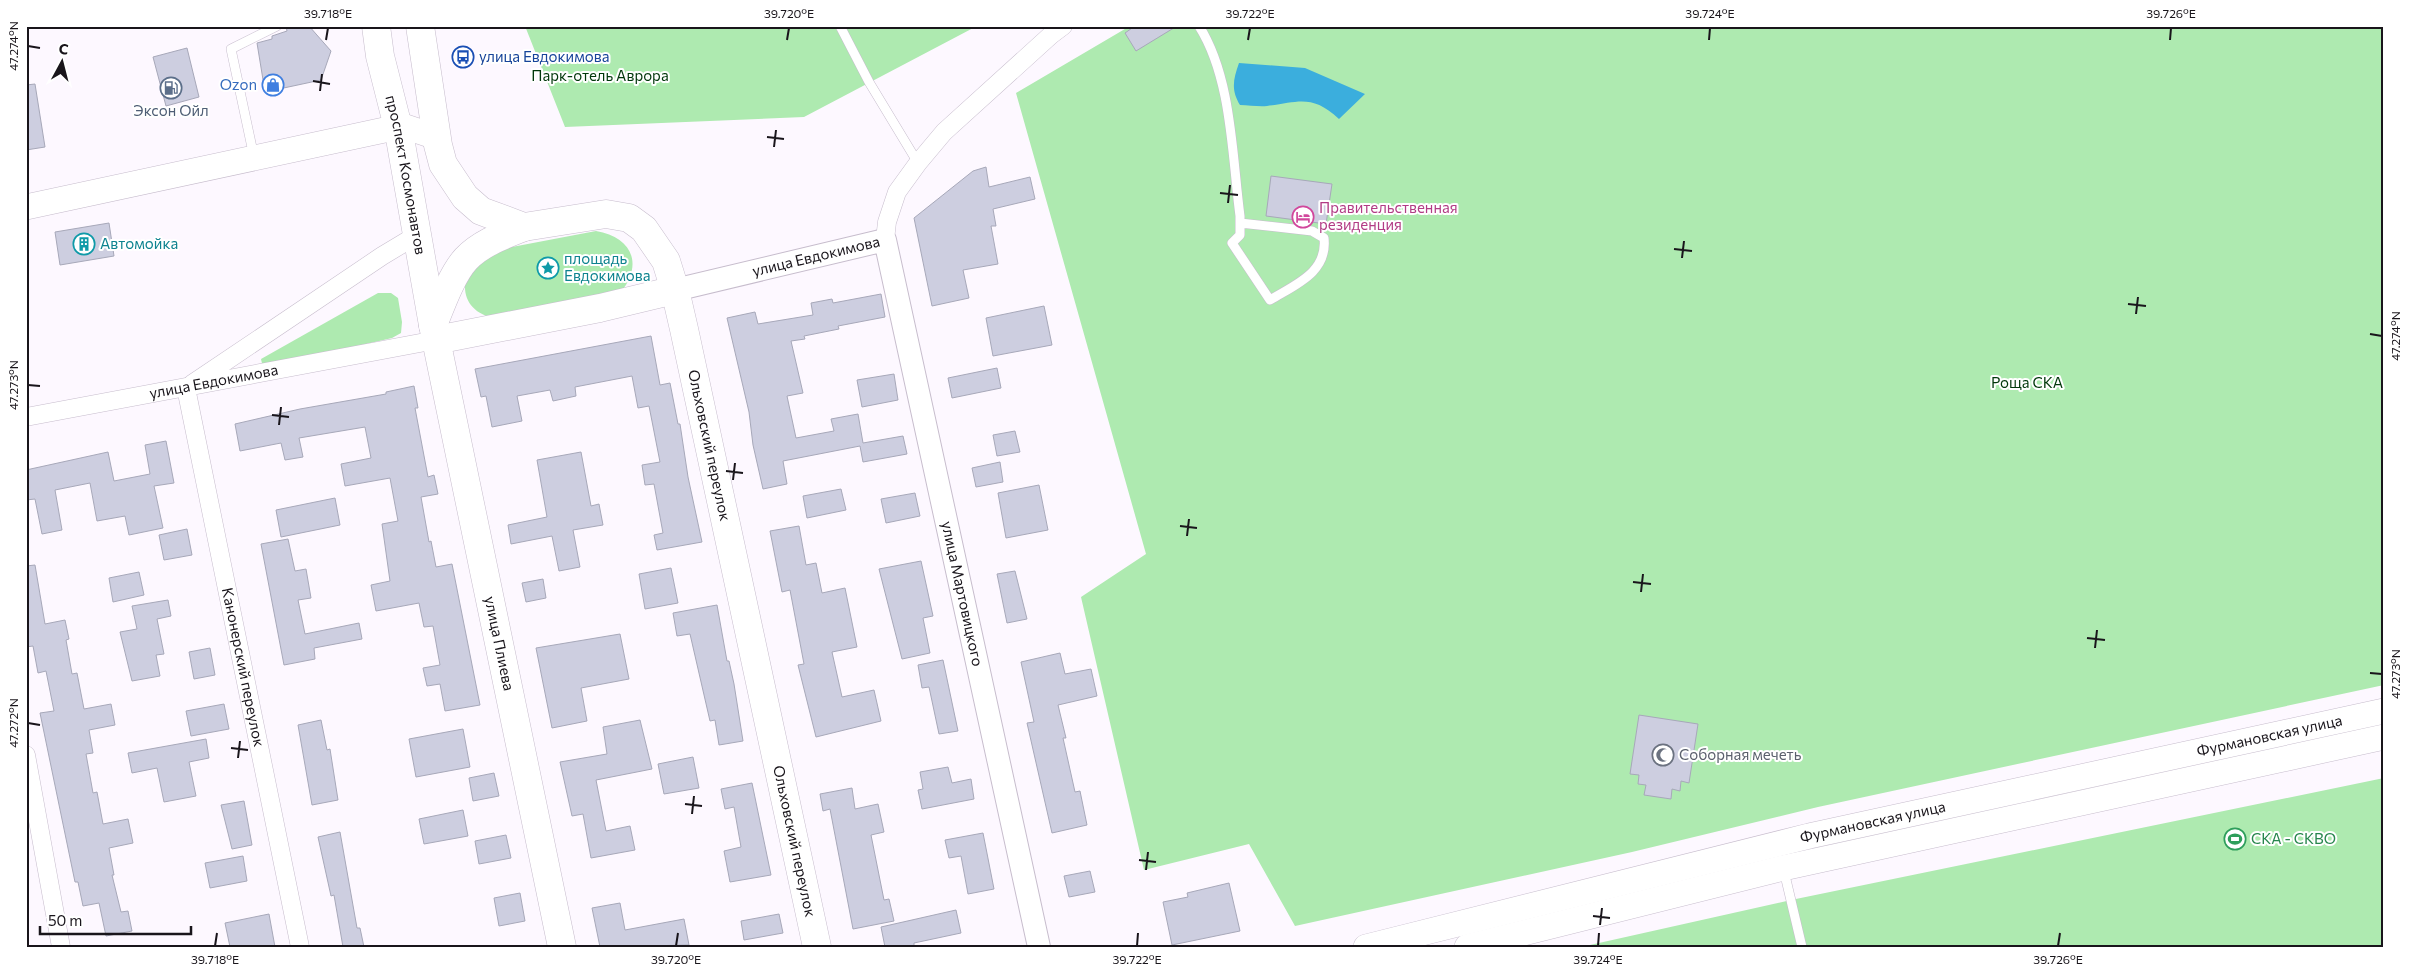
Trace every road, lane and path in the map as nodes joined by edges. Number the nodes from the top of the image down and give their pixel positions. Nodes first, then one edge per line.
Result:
1 (277, 26) edge
2 (376, 26) edge
3 (420, 26) edge
4 (840, 26) edge
5 (1063, 26) edge
6 (1199, 26) edge
7 (398, 127) junction
8 (438, 145) junction
9 (255, 158) junction
10 (918, 163) junction
11 (26, 207) edge
12 (1240, 223) junction
13 (524, 227) junction
14 (416, 235) junction
15 (885, 240) junction
16 (675, 290) junction
17 (434, 332) junction
18 (186, 388) junction
19 (26, 417) edge
20 (2384, 711) edge
21 (2384, 737) edge
22 (27, 766) edge
23 (1783, 868) junction
24 (61, 947) edge
25 (300, 947) edge
26 (562, 947) edge
27 (816, 947) edge
28 (1039, 947) edge
29 (1366, 947) edge
30 (1467, 947) edge
31 (1802, 947) edge

1 - 9 lane
2 - 7 main road, проспект Космонавтов
3 - 8 main road, Ольховский переулок
4 - 10 lane
5 - 10 street, улица Евдокимова
6 - 12 lane
7 - 8 main road
7 - 9 main road
7 - 14 main road, проспект Космонавтов
8 - 13 main road, Ольховский переулок
9 - 11 main road
10 - 15 street, улица Евдокимова
12 - 12 lane
13 - 16 main road, Ольховский переулок
13 - 17 main road
14 - 17 main road, проспект Космонавтов
14 - 18 street
15 - 16 street, улица Евдокимова
15 - 28 street, улица Мартовицкого
16 - 17 main road, улица Евдокимова
16 - 27 main road, Ольховский переулок
17 - 18 street, улица Евдокимова
17 - 26 main road, улица Плиева
18 - 19 street, улица Евдокимова
18 - 25 street, Канонерский переулок
20 - 29 main road, Фурмановская улица
21 - 23 main road, Фурмановская улица
22 - 24 street
23 - 30 main road, Фурмановская улица
23 - 31 lane

